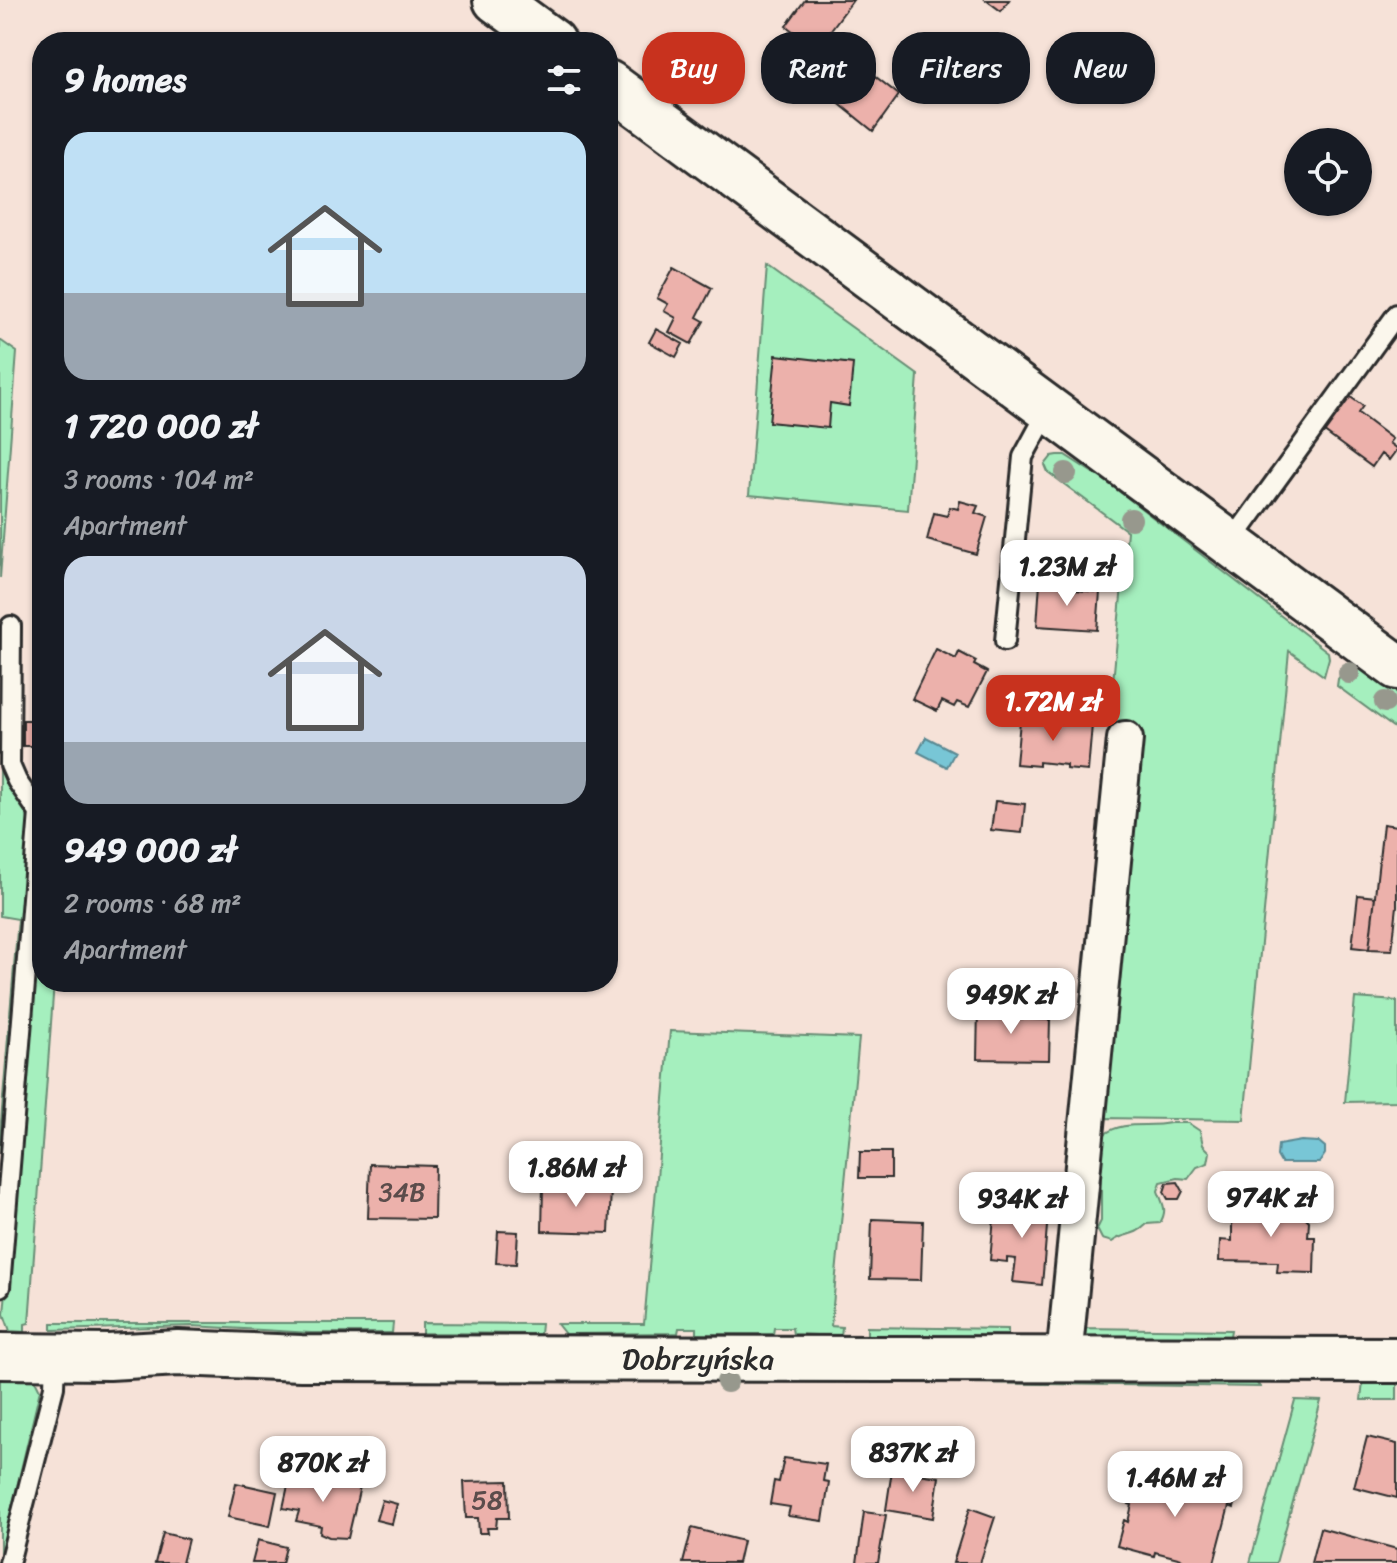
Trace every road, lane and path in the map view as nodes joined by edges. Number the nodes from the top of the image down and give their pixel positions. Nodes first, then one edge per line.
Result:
1 (496, 0) edge
2 (539, 32) edge
3 (618, 90) edge
4 (1397, 314) edge
5 (1049, 409) junction
6 (1230, 544) junction
7 (11, 626) dead end
8 (1005, 641) dead end
9 (1397, 667) edge
10 (1125, 739) dead end
11 (32, 800) edge
12 (32, 916) edge
13 (0, 1287) edge
14 (0, 1356) edge
15 (55, 1357) junction
16 (1064, 1359) junction
17 (1397, 1360) edge
18 (9, 1563) edge

1 - 2 street
3 - 5 street
4 - 6 lane
5 - 6 street
5 - 8 lane
6 - 9 street
7 - 11 lane
10 - 16 street
12 - 13 lane
14 - 15 street, Dobrzyńska
15 - 16 street, Dobrzyńska
15 - 18 lane
16 - 17 street, Dobrzyńska

